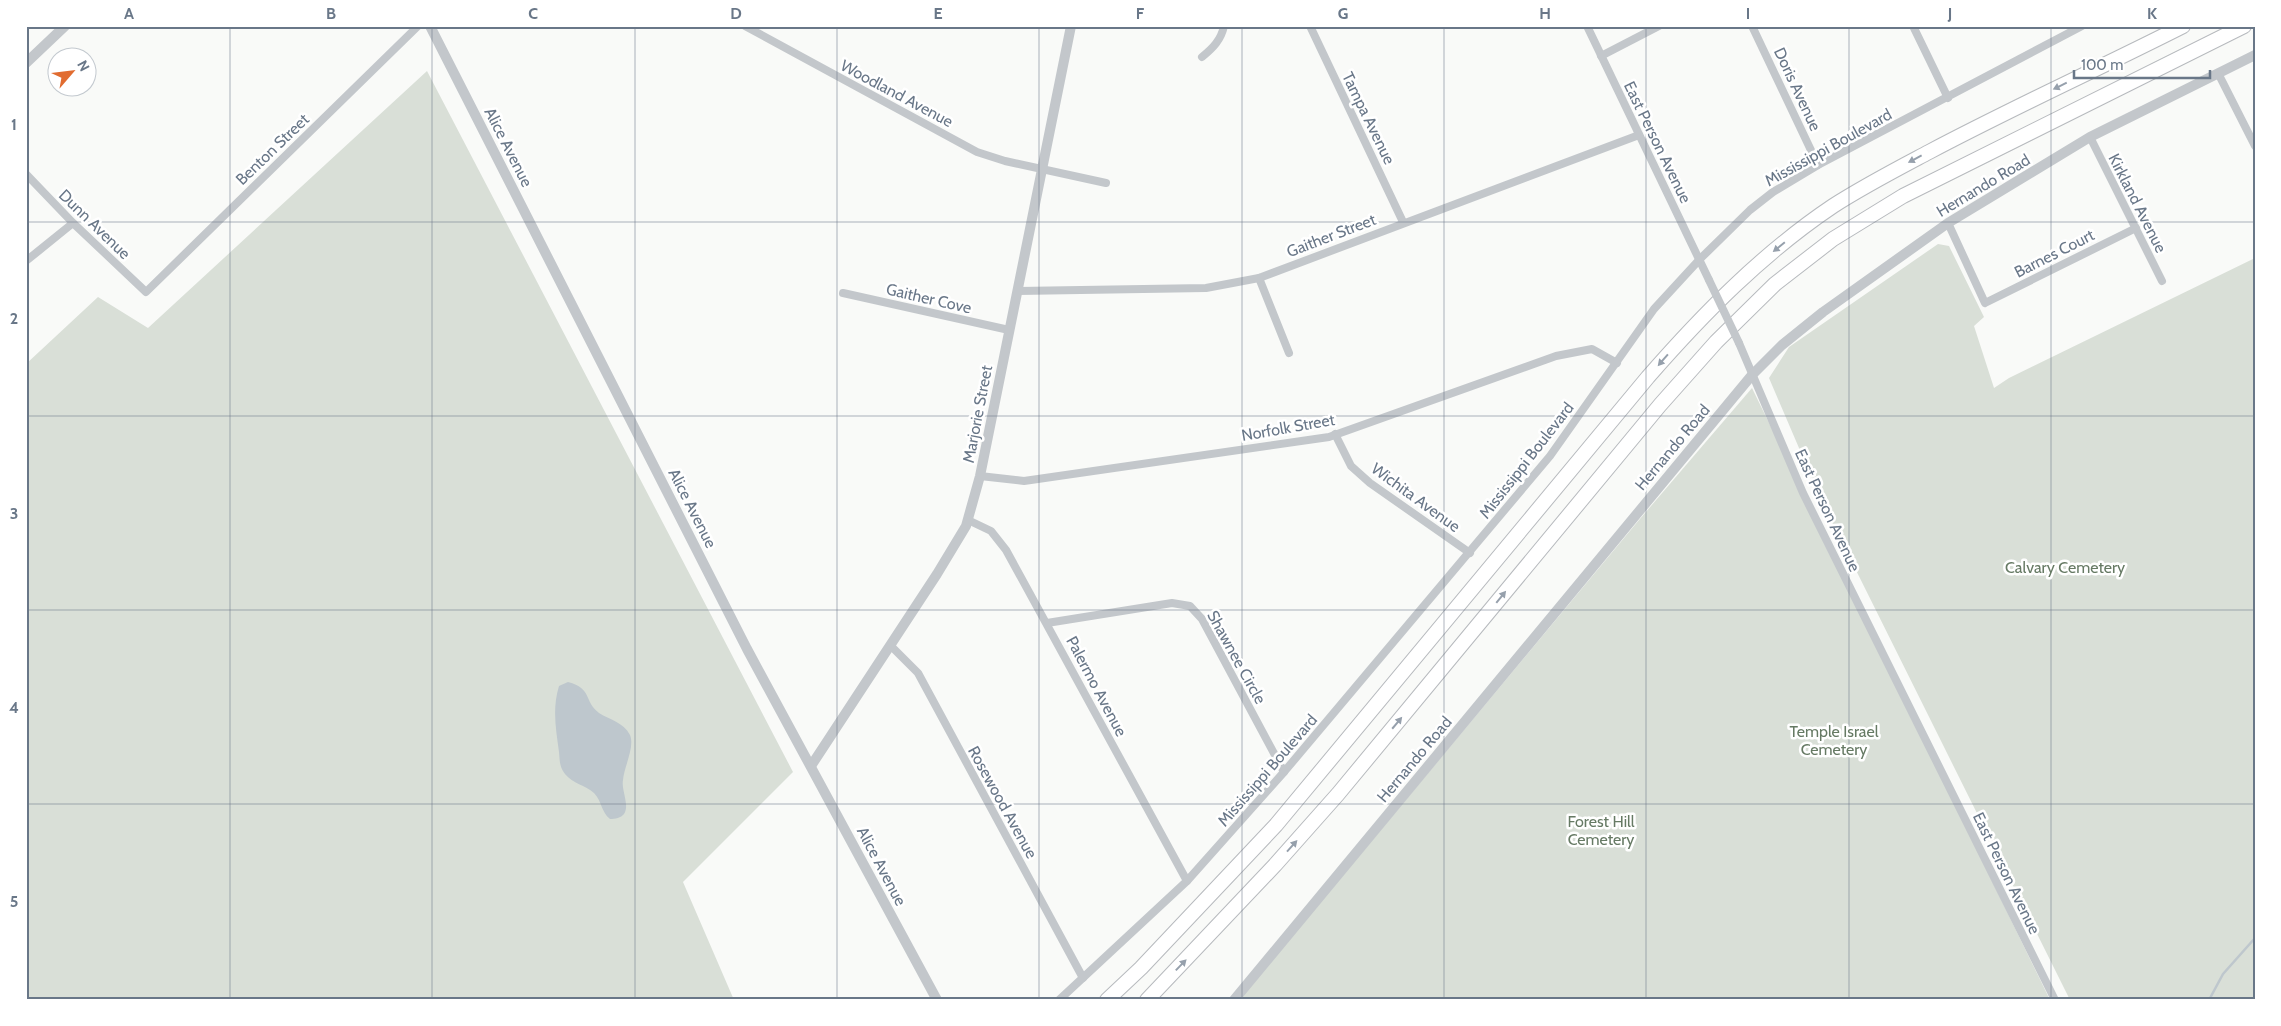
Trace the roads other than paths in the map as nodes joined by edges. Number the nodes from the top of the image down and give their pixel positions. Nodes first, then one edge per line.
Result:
1 (64, 26) edge
2 (418, 26) edge
3 (430, 26) edge
4 (745, 26) edge
5 (1071, 26) edge
6 (1224, 26) edge
7 (1310, 26) edge
8 (1587, 26) edge
9 (1659, 26) edge
10 (1752, 26) edge
11 (1913, 26) edge
12 (2182, 26) edge
13 (2244, 26) edge
14 (2079, 27) edge
15 (2255, 55) edge
16 (1601, 56) junction
17 (1202, 57) dead end
18 (26, 63) edge
19 (2218, 73) junction
20 (1948, 98) junction
21 (1639, 134) junction
22 (2090, 137) junction
23 (2255, 146) edge
24 (1818, 164) junction
25 (1042, 167) junction
26 (26, 174) edge
27 (1106, 183) dead end
28 (1403, 222) junction
29 (72, 223) junction
30 (1948, 223) junction
31 (2136, 228) junction
32 (1700, 259) junction
33 (26, 261) edge
34 (1259, 278) junction
35 (2162, 281) dead end
36 (1018, 291) junction
37 (146, 292) joint
38 (842, 292) dead end
39 (1009, 330) junction
40 (1289, 354) dead end
41 (1617, 363) junction
42 (1752, 375) junction
43 (1336, 434) junction
44 (980, 476) junction
45 (968, 520) junction
46 (1470, 553) junction
47 (1047, 623) junction
48 (891, 646) junction
49 (811, 766) junction
50 (1284, 772) junction
51 (1187, 881) junction
52 (1083, 978) junction
53 (937, 1000) edge
54 (1059, 1000) edge
55 (1107, 1000) edge
56 (1147, 1000) edge
57 (1234, 1000) edge
58 (2055, 1000) edge

1 - 18 street
2 - 37 street, Benton Street
3 - 49 street, Alice Avenue
4 - 25 street, Woodland Avenue
5 - 25 street, Marjorie Street
6 - 17 street
7 - 28 street, Tampa Avenue
8 - 16 street, East Person Avenue
9 - 16 street
10 - 24 street, Doris Avenue
11 - 20 street
12 -> 55 highway
56 -> 13 highway
14 - 20 street, Mississippi Boulevard
15 - 19 street, Hernando Road
16 - 21 street, East Person Avenue
19 - 22 street, Hernando Road
19 - 23 street
20 - 24 street, Mississippi Boulevard
21 - 28 street, Gaither Street
21 - 32 street, East Person Avenue
22 - 30 street, Hernando Road
22 - 31 street, Kirkland Avenue
24 - 32 street, Mississippi Boulevard
25 - 27 street, Woodland Avenue
25 - 36 street, Marjorie Street
26 - 29 street, Dunn Avenue
28 - 34 street, Gaither Street
29 - 33 street
29 - 37 street, Dunn Avenue
30 - 31 street, Barnes Court
30 - 42 street, Hernando Road
31 - 35 street, Kirkland Avenue
32 - 41 street, Mississippi Boulevard
32 - 42 street, East Person Avenue, bridge
34 - 36 street, Gaither Street
34 - 40 street
36 - 39 street, Marjorie Street
38 - 39 street, Gaither Cove
39 - 44 street, Marjorie Street
41 - 43 street, Norfolk Street
41 - 46 street, Mississippi Boulevard
42 - 57 street, Hernando Road
42 - 58 street, East Person Avenue
43 - 44 street, Norfolk Street
43 - 46 street, Wichita Avenue
44 - 45 street, Marjorie Street
45 - 47 street, Palermo Avenue
45 - 48 street, Marjorie Street
46 - 50 street, Mississippi Boulevard
47 - 50 street, Shawnee Circle
47 - 51 street, Palermo Avenue
48 - 49 street, Marjorie Street
48 - 52 street, Rosewood Avenue
49 - 53 street, Alice Avenue
50 - 51 street, Mississippi Boulevard
51 - 52 street, Mississippi Boulevard
52 - 54 street, Mississippi Boulevard

